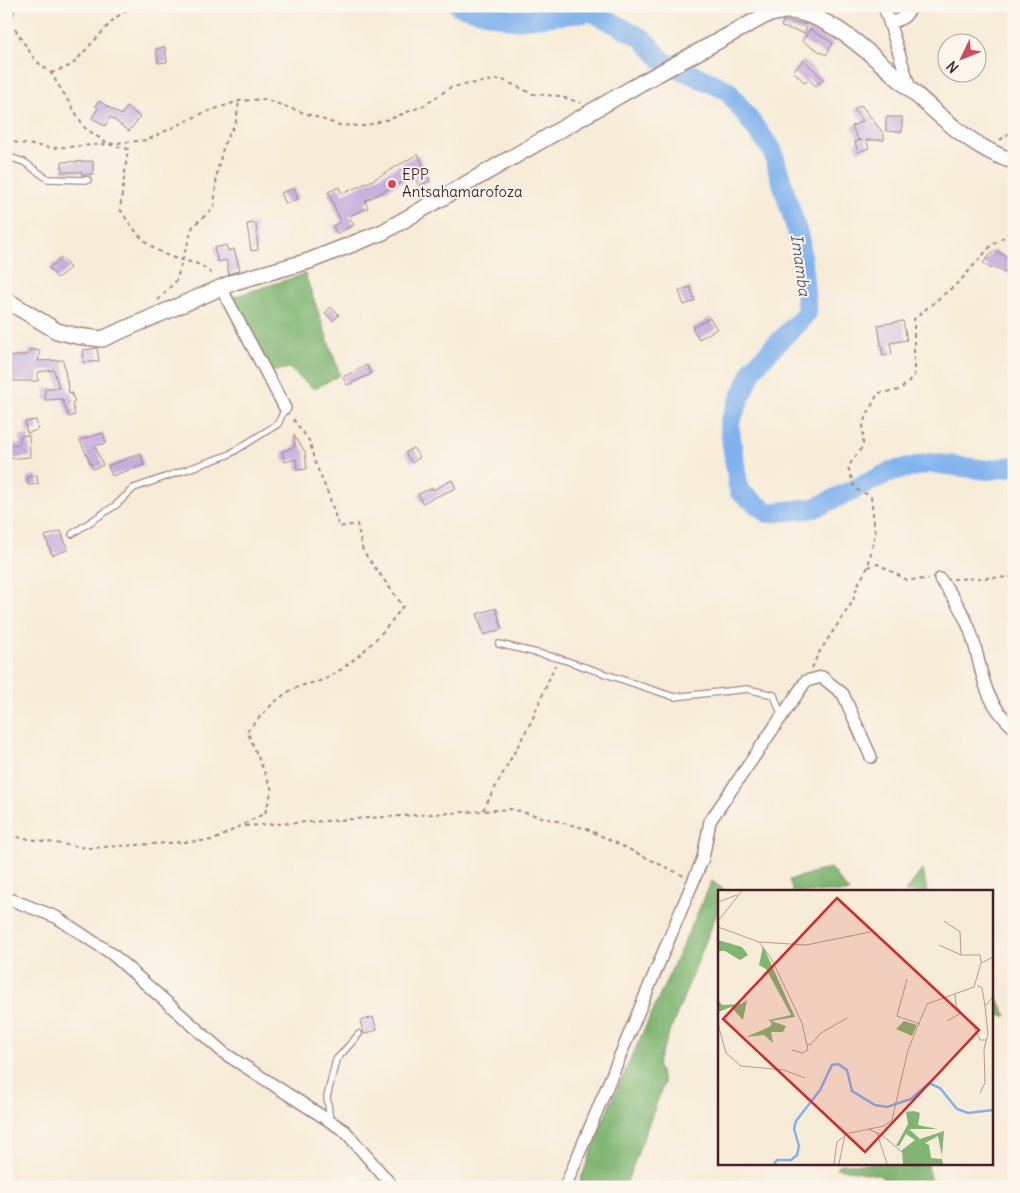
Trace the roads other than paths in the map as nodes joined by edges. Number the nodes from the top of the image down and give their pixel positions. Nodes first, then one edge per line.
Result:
1 (12, 6) edge
2 (884, 6) edge
3 (913, 6) edge
4 (890, 24) junction
5 (6, 27) edge
6 (910, 88) junction
7 (6, 156) edge
8 (1014, 161) edge
9 (88, 180) dead end
10 (221, 288) junction
11 (6, 300) edge
12 (285, 408) joint
13 (72, 534) dead end
14 (940, 579) road end
15 (498, 644) dead end
16 (782, 717) junction
17 (1014, 728) edge
18 (871, 757) dead end
19 (12, 900) dead end
20 (359, 1034) dead end
21 (330, 1122) junction
22 (393, 1187) edge
23 (565, 1187) edge

1 - 5 lane
2 - 4 street
3 - 4 street
4 - 6 street
6 - 8 street
6 - 10 street
7 - 9 lane
10 - 11 street
10 - 12 street
12 - 13 lane
14 - 17 street
15 - 16 lane
16 - 18 street
16 - 23 street
19 - 21 street
20 - 21 lane
21 - 22 street

